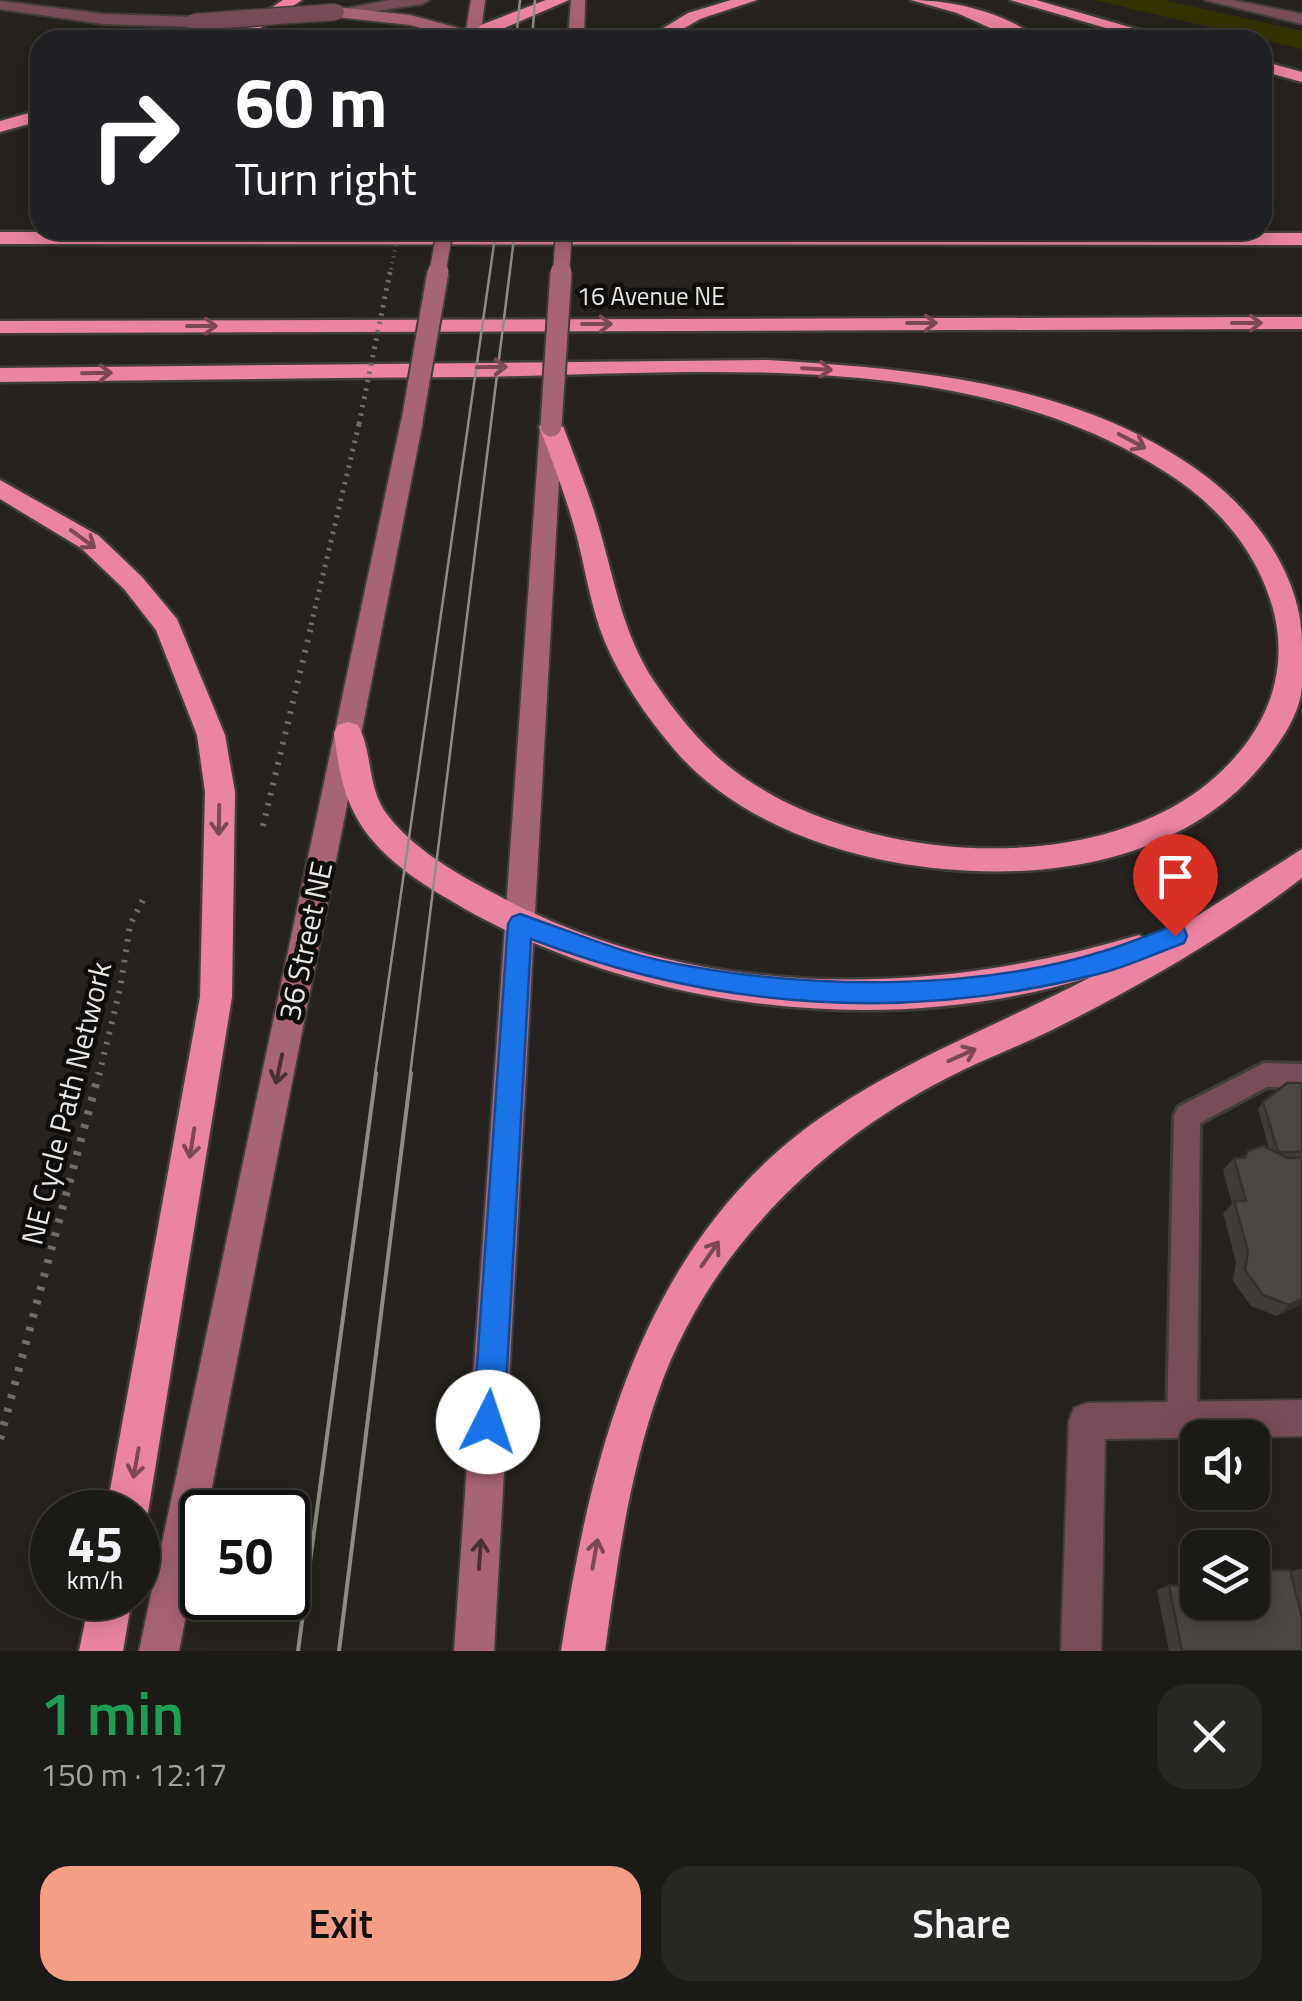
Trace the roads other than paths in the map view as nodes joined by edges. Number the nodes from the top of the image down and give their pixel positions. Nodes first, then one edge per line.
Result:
1 (294, 0) edge
2 (375, 0) edge
3 (422, 0) edge
4 (478, 0) edge
5 (561, 0) edge
6 (578, 0) edge
7 (749, 0) edge
8 (919, 0) edge
9 (1018, 0) edge
10 (1212, 0) edge
11 (0, 5) edge
12 (336, 12) junction
13 (1302, 20) edge
14 (247, 30) edge
15 (446, 30) edge
16 (475, 30) edge
17 (487, 30) edge
18 (576, 30) edge
19 (670, 30) edge
20 (1008, 30) edge
21 (1129, 30) edge
22 (1272, 69) edge
23 (1302, 77) edge
24 (30, 118) edge
25 (0, 127) edge
26 (0, 238) edge
27 (30, 238) edge
28 (1272, 239) edge
29 (1302, 239) edge
30 (442, 240) edge
31 (563, 240) edge
32 (1302, 323) edge
33 (0, 327) edge
34 (0, 375) edge
35 (552, 426) junction
36 (0, 488) edge
37 (348, 733) junction
38 (1302, 861) edge
39 (1212, 922) junction
40 (520, 924) junction
41 (1302, 1076) edge
42 (1302, 1418) edge
43 (1180, 1420) edge
44 (1182, 1420) joint
45 (131, 1490) edge
46 (108, 1620) edge
47 (102, 1651) edge
48 (159, 1651) edge
49 (474, 1651) edge
50 (583, 1651) edge
51 (1081, 1651) edge

1 - 14 highway
2 - 12 main road
3 - 12 street
4 - 16 main road
5 - 17 highway
6 - 18 main road
7 - 19 highway
8 - 20 highway
9 - 21 highway
10 - 13 street
11 - 12 street, bridge
12 - 15 main road
22 - 23 highway
24 - 25 highway
26 - 27 highway, 16 Avenue NE
28 - 29 highway, 16 Avenue NE
30 - 37 main road, 36 Street NE, bridge
31 - 35 main road, bridge
33 -> 32 highway, 16 Avenue NE
34 -> 35 highway
35 - 40 main road
36 -> 45 highway
37 - 40 highway
37 -> 48 main road, 36 Street NE
38 - 39 highway
39 - 40 highway
50 -> 39 highway
49 -> 40 main road
41 - 44 lane
42 - 44 street
43 - 51 street
46 - 47 highway

